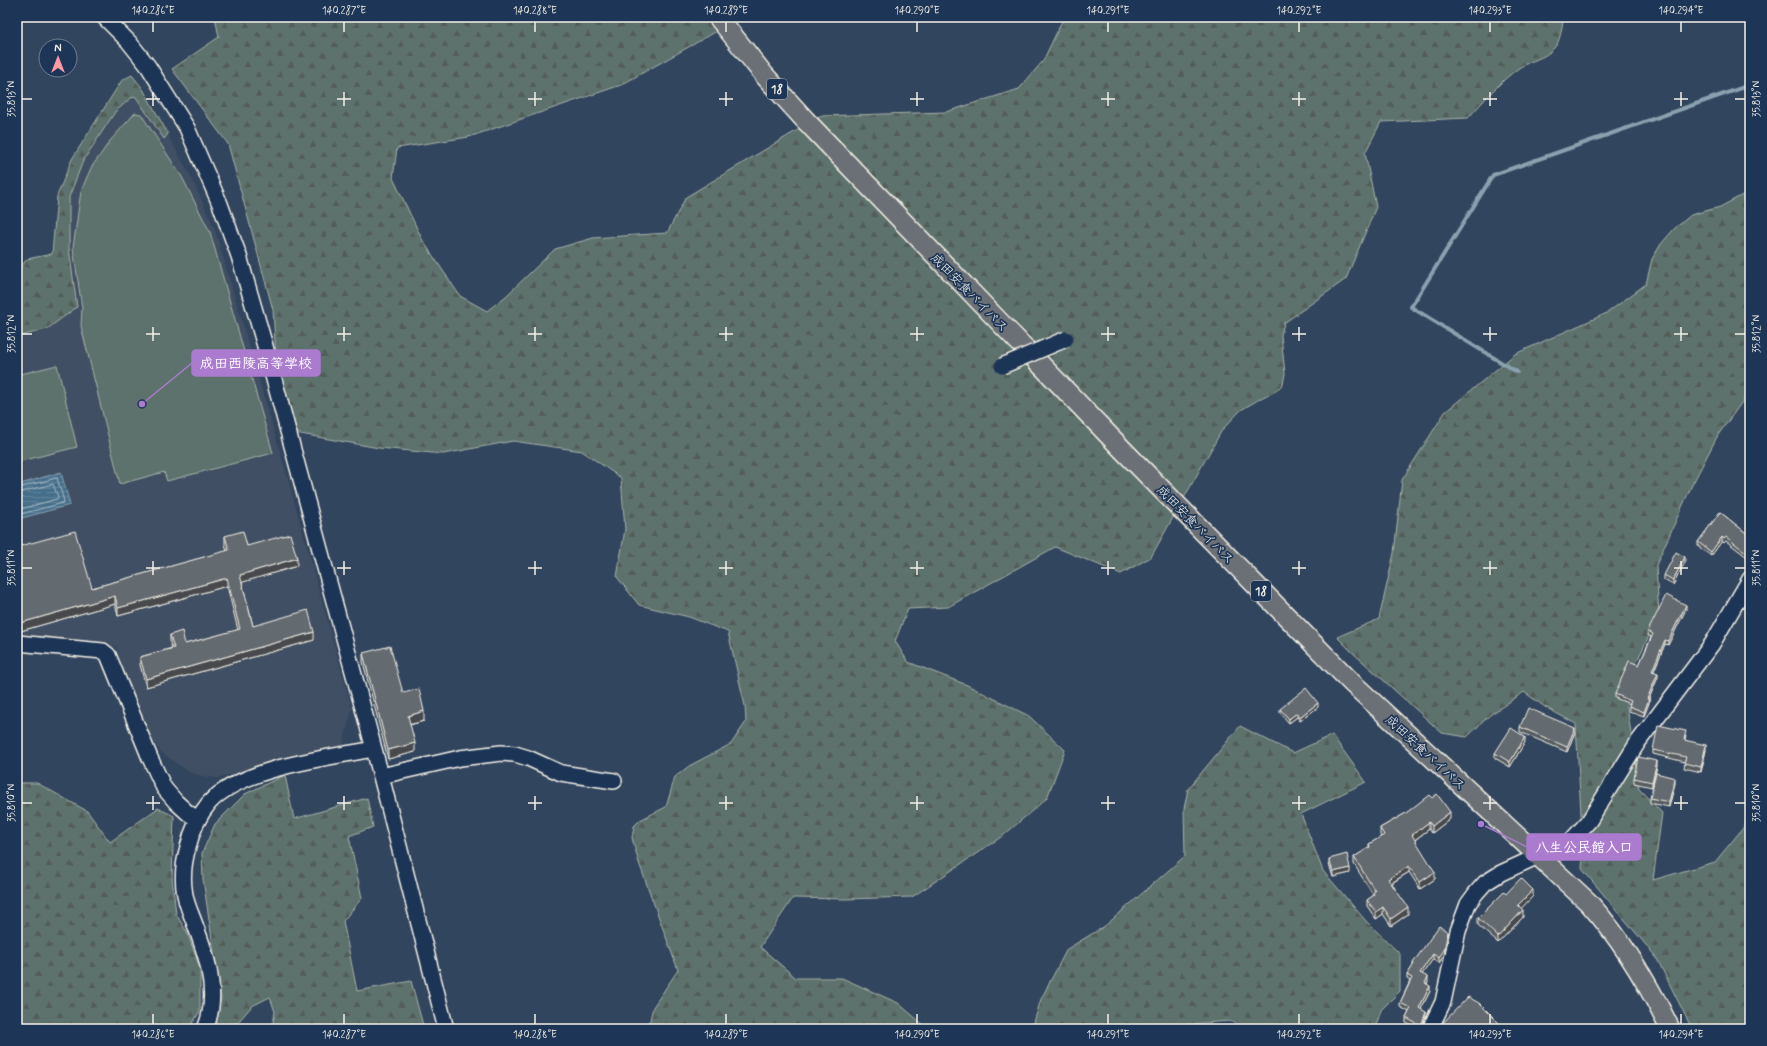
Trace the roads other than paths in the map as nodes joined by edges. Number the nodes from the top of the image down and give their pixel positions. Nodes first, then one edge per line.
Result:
1 (104, 17) edge
2 (718, 17) edge
3 (1066, 339) dead end
4 (1002, 366) dead end
5 (1750, 579) edge
6 (17, 643) edge
7 (374, 749) junction
8 (381, 776) junction
9 (614, 781) dead end
10 (198, 819) junction
11 (1538, 856) junction
12 (205, 1029) edge
13 (446, 1029) edge
14 (1430, 1029) edge
15 (1670, 1029) edge

1 - 7 street
2 - 11 main road, 成田安食バイパス / 18
3 - 4 street, bridge
5 - 11 street
6 - 10 street
7 - 8 street
7 - 10 street
8 - 9 street
8 - 13 street
10 - 12 street
11 - 14 street
11 - 15 main road, 成田安食バイパス / 18

